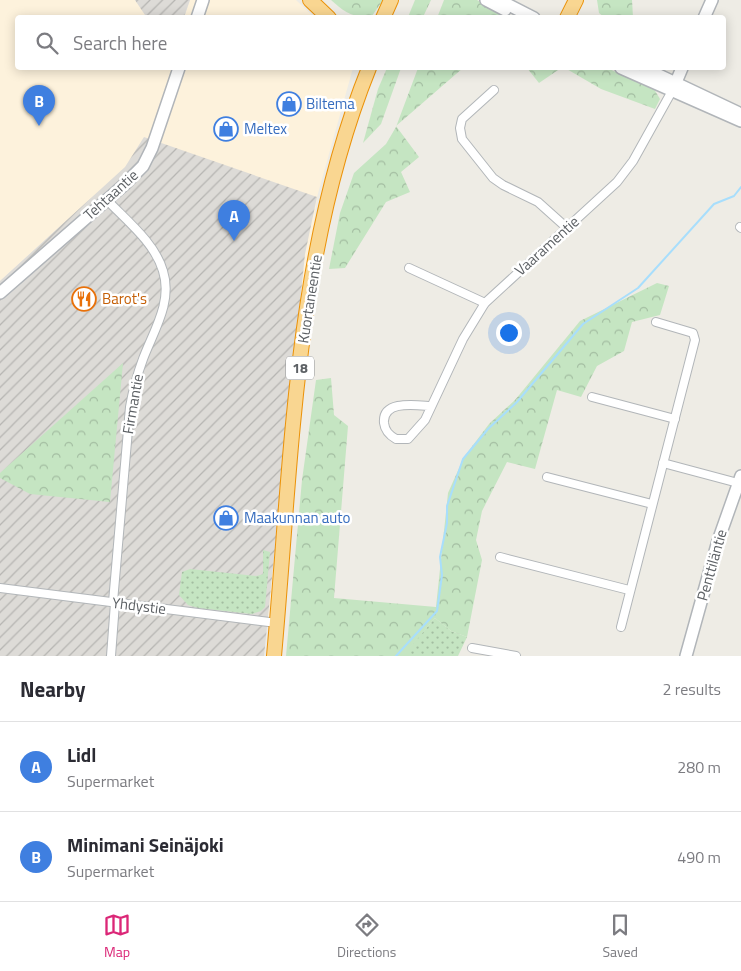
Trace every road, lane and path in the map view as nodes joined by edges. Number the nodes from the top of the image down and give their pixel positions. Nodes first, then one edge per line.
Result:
1 (203, 0) edge
2 (310, 0) edge
3 (391, 0) edge
4 (398, 0) edge
5 (486, 0) edge
6 (499, 0) edge
7 (576, 0) edge
8 (712, 0) edge
9 (198, 15) edge
10 (326, 15) edge
11 (384, 15) edge
12 (392, 15) edge
13 (513, 15) edge
14 (528, 15) edge
15 (568, 15) edge
16 (705, 15) edge
17 (178, 70) edge
18 (364, 70) edge
19 (369, 70) edge
20 (627, 70) edge
21 (647, 70) edge
22 (681, 70) edge
23 (362, 86) junction
24 (674, 86) junction
25 (494, 90) dead end
26 (741, 114) edge
27 (741, 121) edge
28 (107, 200) junction
29 (567, 228) junction
30 (409, 268) dead end
31 (0, 293) edge
32 (485, 303) junction
33 (656, 322) dead end
34 (592, 397) dead end
35 (430, 406) junction
36 (675, 418) junction
37 (663, 463) junction
38 (547, 477) dead end
39 (739, 479) edge
40 (652, 504) junction
41 (500, 557) dead end
42 (0, 588) edge
43 (629, 590) junction
44 (114, 602) junction
45 (277, 624) junction
46 (621, 627) dead end
47 (472, 648) dead end
48 (111, 656) edge
49 (274, 656) edge
50 (512, 656) edge
51 (686, 656) edge

1 - 9 street
2 - 10 highway
3 - 11 highway
4 - 12 highway
5 - 13 street
6 - 14 street
7 - 15 highway
8 - 16 street
17 - 28 street, Tehtaantie
18 - 23 highway
19 - 23 highway, Kuortaneentie / 18
20 - 24 street
21 - 24 street
22 - 24 street
23 - 45 highway, Kuortaneentie / 18
24 - 26 street
24 - 27 street
24 - 29 street, Vaaramentie
25 - 29 street
28 - 31 street, Tehtaantie
28 - 44 street, Firmantie
29 - 32 street, Vaaramentie
30 - 32 street
32 - 35 street, Vaaramentie
33 - 36 street
34 - 36 street
35 - 35 street, Vaaramentie
36 - 37 street
37 - 39 street
37 - 40 street
38 - 40 street
39 - 51 street, Penttiläntie
40 - 43 street
41 - 43 street
42 - 44 street, Yhdystie
43 - 46 street
44 - 45 street, Yhdystie
44 - 48 street, Firmantie
45 - 49 highway, Kuortaneentie / 18
47 - 50 street

